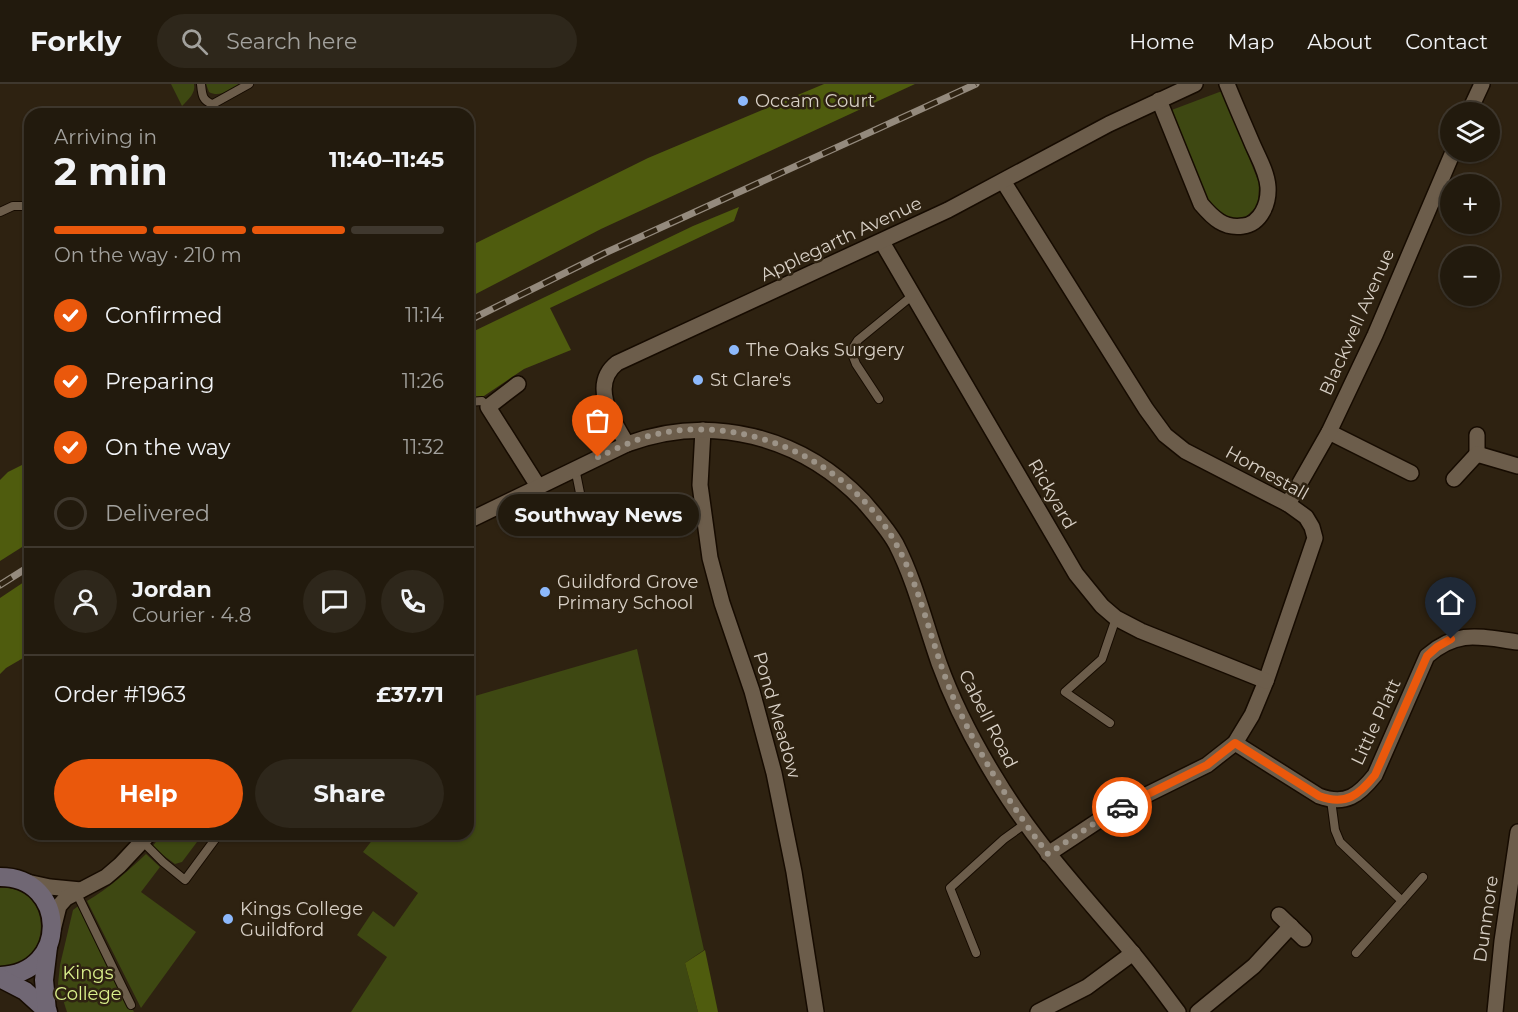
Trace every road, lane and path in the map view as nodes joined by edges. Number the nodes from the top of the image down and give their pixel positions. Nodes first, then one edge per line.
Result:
1 (201, 84) edge
2 (249, 84) edge
3 (1195, 84) edge
4 (1227, 84) edge
5 (1482, 84) edge
6 (1159, 100) junction
7 (1474, 102) edge
8 (1449, 162) edge
9 (1003, 181) junction
10 (24, 206) edge
11 (0, 212) edge
12 (882, 242) junction
13 (913, 295) junction
14 (518, 384) dead end
15 (879, 399) dead end
16 (474, 402) edge
17 (488, 407) junction
18 (703, 430) junction
19 (1329, 432) junction
20 (1477, 435) dead end
21 (627, 444) junction
22 (1477, 454) junction
23 (1518, 466) edge
24 (575, 468) junction
25 (1411, 473) dead end
26 (1454, 479) dead end
27 (538, 486) junction
28 (1288, 504) junction
29 (703, 506) junction
30 (474, 518) edge
31 (585, 518) dead end
32 (630, 520) dead end
33 (1116, 618) junction
34 (1518, 642) edge
35 (1266, 681) junction
36 (1110, 723) dead end
37 (1235, 743) junction
38 (1331, 800) junction
39 (1025, 824) junction
40 (1518, 832) edge
41 (144, 840) edge
42 (147, 840) edge
43 (215, 840) edge
44 (1048, 854) junction
45 (8, 877) edge
46 (1424, 877) dead end
47 (81, 890) junction
48 (1402, 901) junction
49 (1279, 915) dead end
50 (1291, 926) junction
51 (50, 939) junction
52 (1304, 939) dead end
53 (975, 953) dead end
54 (1133, 953) junction
55 (1356, 953) dead end
56 (0, 977) edge
57 (131, 1005) dead end
58 (47, 1012) edge
59 (816, 1012) edge
60 (1038, 1012) edge
61 (1178, 1012) edge
62 (1198, 1012) edge
63 (1495, 1012) edge

1 - 2 lane
3 - 6 street, Applegarth Avenue
4 - 6 street
5 - 7 street
6 - 9 street, Applegarth Avenue
8 - 19 street, Blackwell Avenue
9 - 12 street, Applegarth Avenue
9 - 28 street, Homestall
10 - 11 lane
12 - 13 street, Rickyard
12 - 21 street, Applegarth Avenue
13 - 15 lane
13 - 33 street, Rickyard
14 - 17 street
16 - 17 lane
17 - 27 street
18 - 21 street, Cabell Road
18 - 29 street, Pond Meadow
18 - 39 street, Cabell Road
19 - 25 street
19 - 28 street, Blackwell Avenue
20 - 22 street
21 - 24 street, Cabell Road
22 - 23 street
22 - 26 street
24 - 27 street, Cabell Road
24 - 31 lane
27 - 30 street, Cabell Road
28 - 35 street, Homestall
29 - 32 lane
29 - 59 street, Pond Meadow
33 - 35 street, Rickyard
33 - 36 lane
34 - 38 street, Little Platt
35 - 37 street, Homestall
37 - 38 street
37 - 44 street, Homestall
38 - 48 lane
39 - 44 street, Cabell Road
39 - 53 lane
40 - 63 street, Dunmore
41 - 47 street
42 - 43 lane
44 - 54 street, Cabell Road
45 - 47 street
45 - 51 street
46 - 48 lane
47 - 51 street
47 - 57 lane
48 - 55 lane
49 - 50 street
50 - 52 street
50 - 62 street
51 - 56 street
51 - 58 street
54 - 60 street
54 - 61 street, Cabell Road
56 - 58 street

